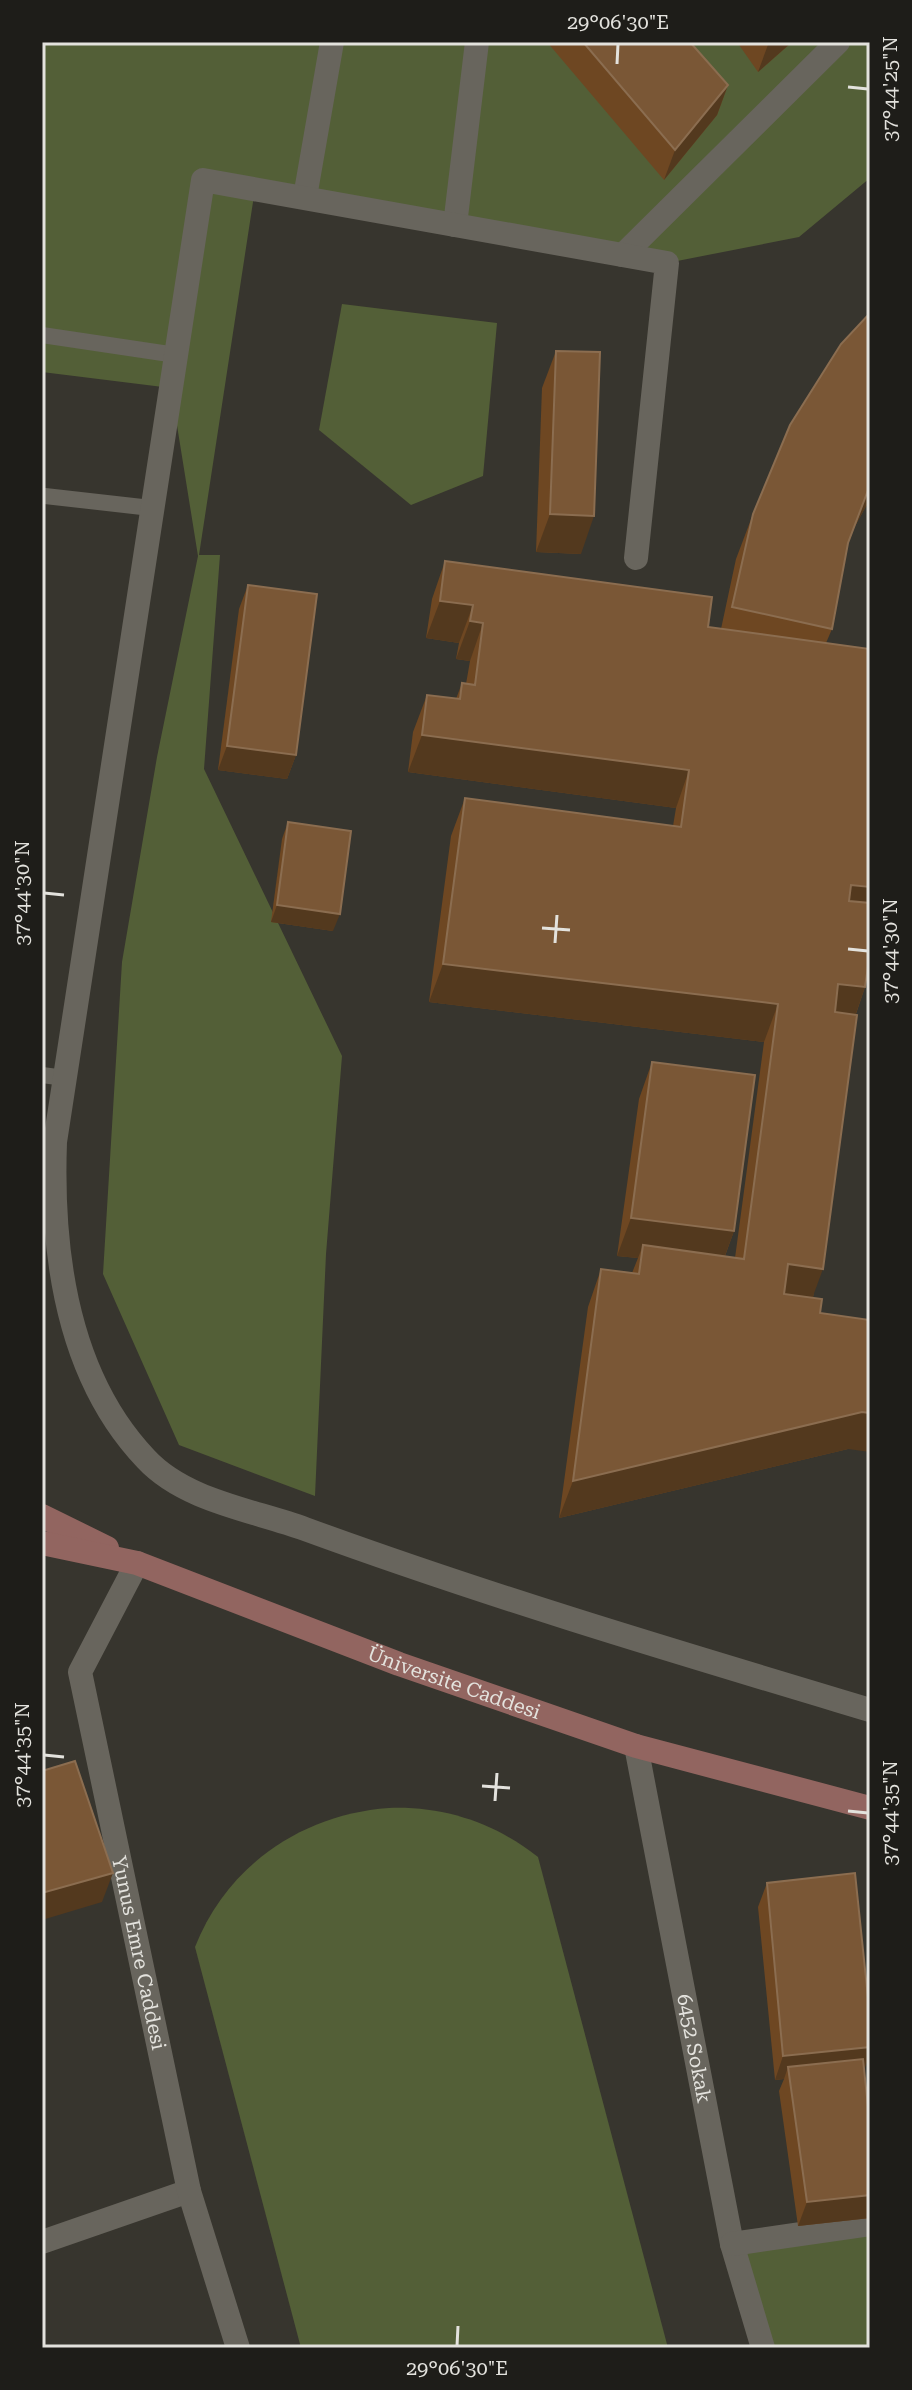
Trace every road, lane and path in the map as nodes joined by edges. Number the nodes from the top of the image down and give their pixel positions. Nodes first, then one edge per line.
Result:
1 (332, 42) edge
2 (477, 42) edge
3 (838, 42) edge
4 (305, 197) junction
5 (455, 225) junction
6 (623, 255) junction
7 (42, 335) edge
8 (176, 355) junction
9 (45, 496) dead end
10 (151, 508) junction
11 (636, 558) dead end
12 (53, 1076) edge
13 (42, 1516) edge
14 (42, 1543) edge
15 (137, 1563) junction
16 (870, 1710) edge
17 (636, 1746) junction
18 (870, 1808) edge
19 (189, 2191) junction
20 (870, 2224) edge
21 (42, 2242) edge
22 (732, 2244) junction
23 (238, 2348) edge
24 (763, 2348) edge

1 - 4 street
2 - 5 street
3 - 6 street
4 - 5 street
4 - 8 street
5 - 6 street
6 - 11 street
7 - 8 lane
8 - 10 street
9 - 10 lane
10 - 12 street
12 - 16 street
13 - 15 main road
14 - 15 main road, Üniversite Caddesi
15 - 17 main road, Üniversite Caddesi
15 - 19 street, Yunus Emre Caddesi
17 - 18 main road, Üniversite Caddesi
17 - 22 street, 6452 Sokak
19 - 21 street
19 - 23 street, Yunus Emre Caddesi
20 - 22 street
22 - 24 street, 6452 Sokak

